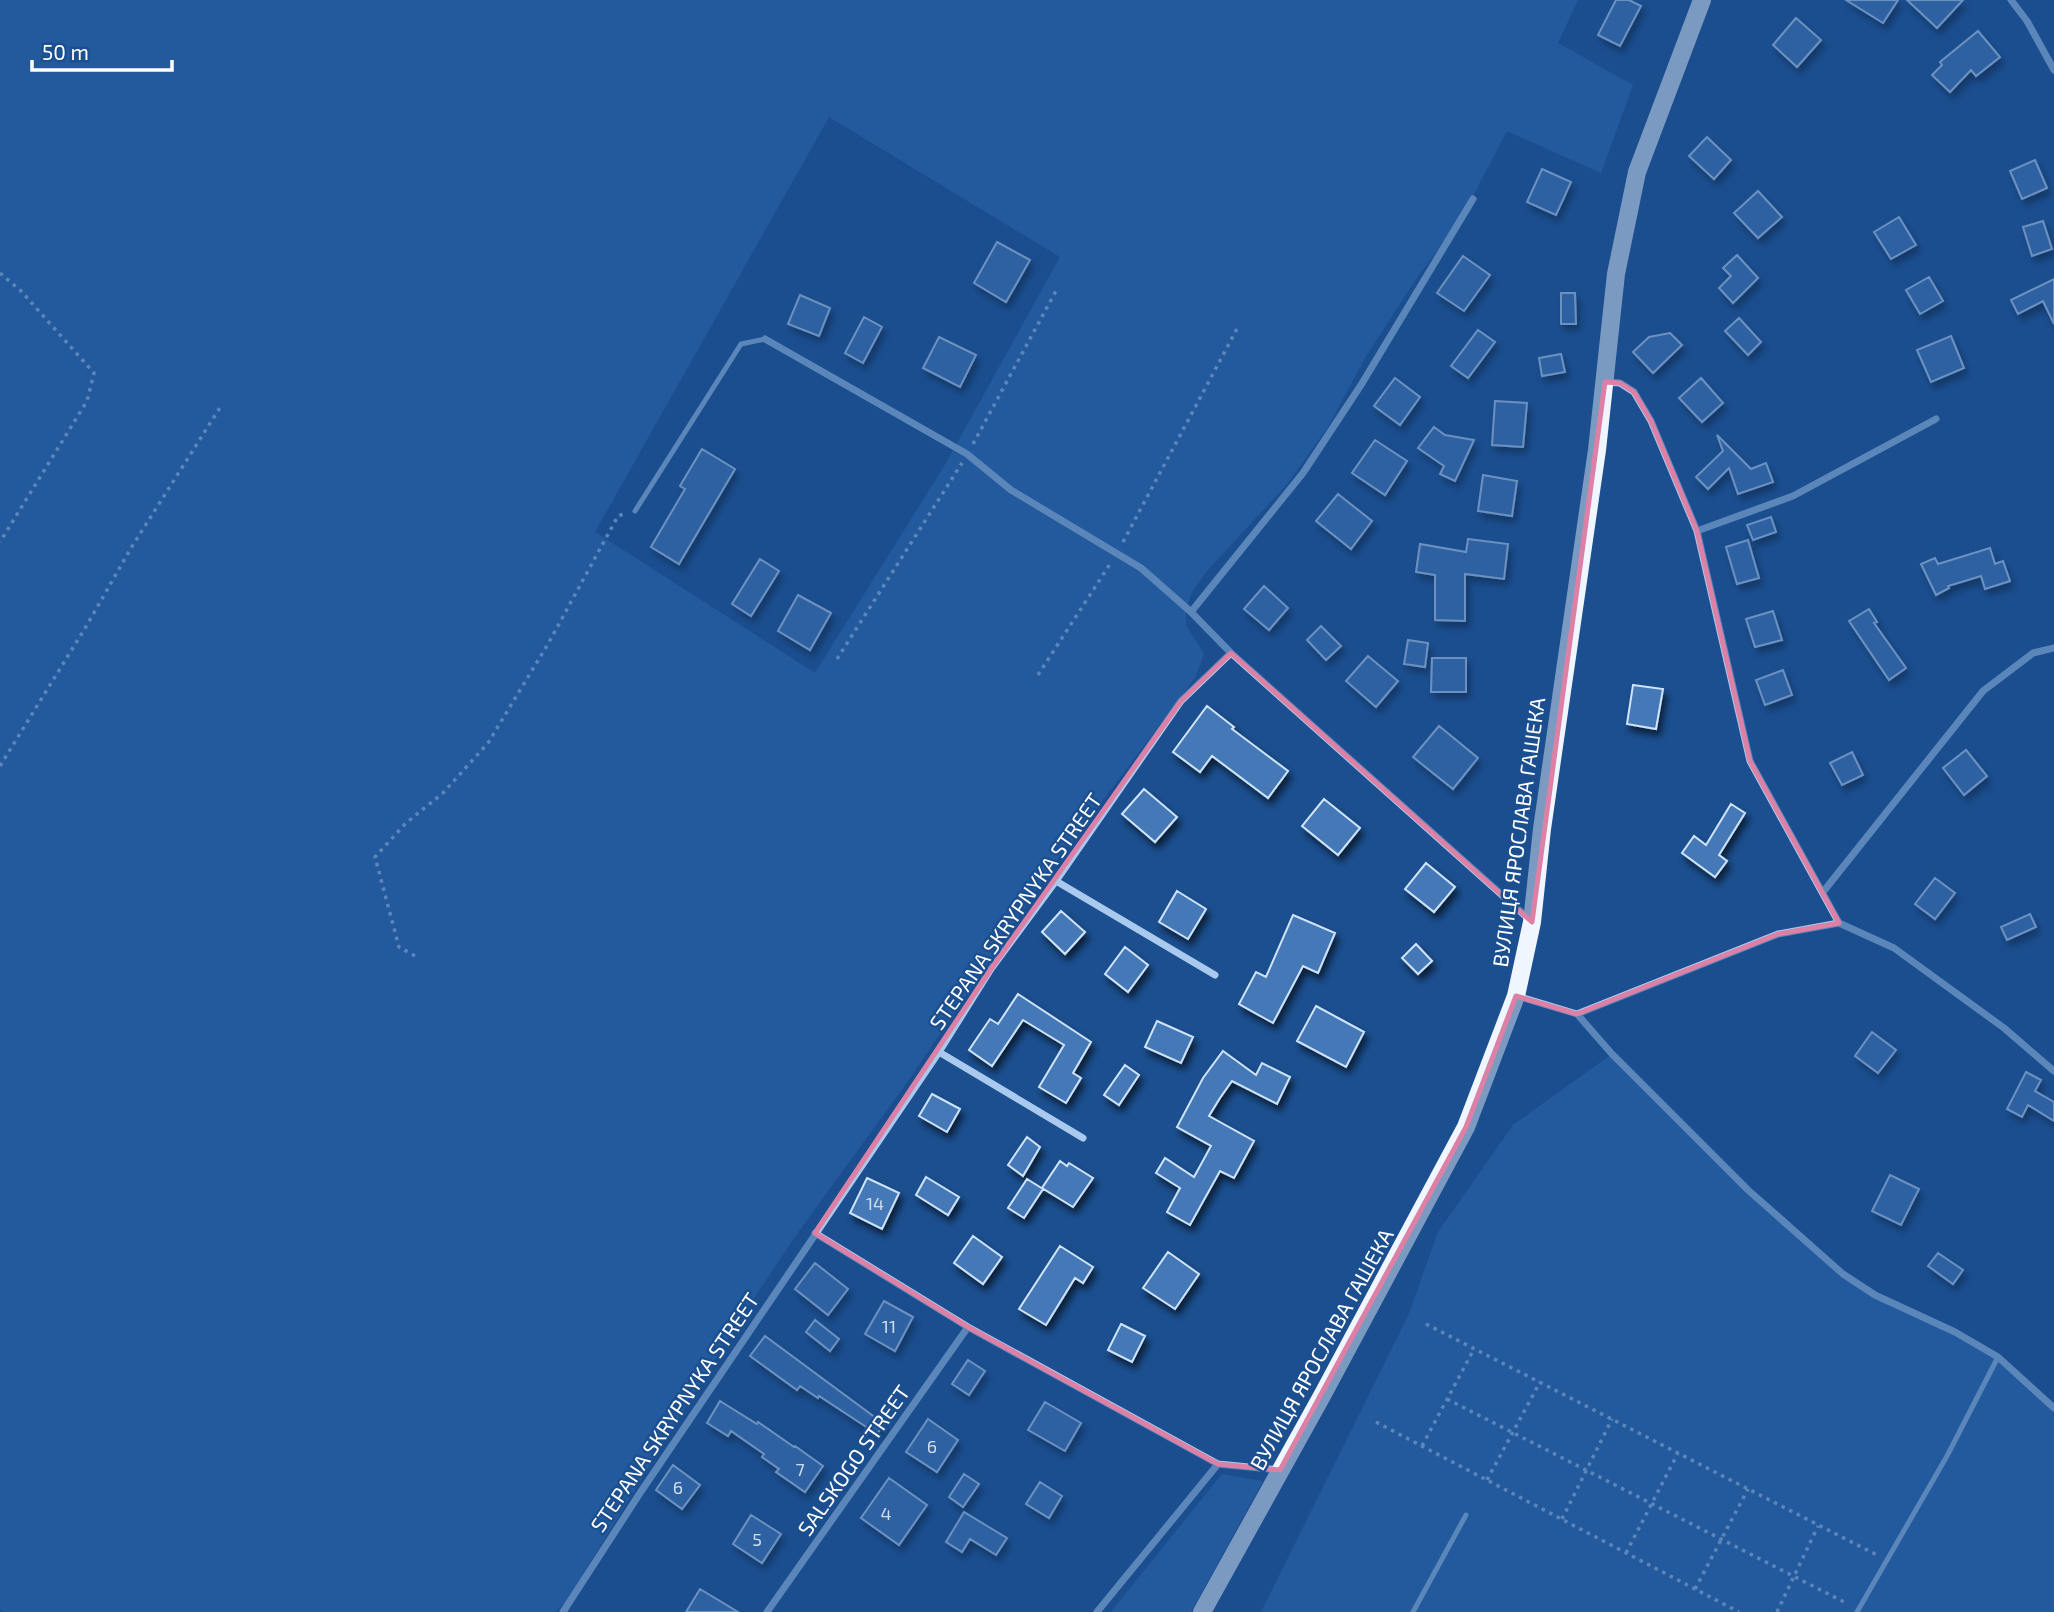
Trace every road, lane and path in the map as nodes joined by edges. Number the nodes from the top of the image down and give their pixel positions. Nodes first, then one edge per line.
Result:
1 (1702, 0) edge
2 (2011, 0) edge
3 (2054, 70) edge
4 (1473, 199) dead end
5 (0, 272) edge
6 (1057, 289) dead end
7 (1239, 325) dead end
8 (765, 339) joint
9 (1605, 382) junction
10 (221, 407) dead end
11 (1936, 419) dead end
12 (967, 454) junction
13 (635, 510) joint
14 (1697, 531) junction
15 (0, 542) edge
16 (1117, 553) junction
17 (1191, 612) junction
18 (2054, 648) edge
19 (1231, 653) junction
20 (837, 659) dead end
21 (1038, 675) dead end
22 (2, 757) edge
23 (0, 766) edge
24 (1056, 881) junction
25 (1822, 892) junction
26 (1531, 922) junction
27 (1839, 923) junction
28 (415, 956) dead end
29 (1215, 975) dead end
30 (1516, 996) junction
31 (1577, 1014) junction
32 (939, 1052) junction
33 (2054, 1071) edge
34 (1083, 1138) dead end
35 (815, 1233) junction
36 (1426, 1324) dead end
37 (968, 1327) junction
38 (1474, 1349) junction
39 (1998, 1357) junction
40 (1541, 1382) junction
41 (1447, 1399) junction
42 (2054, 1408) edge
43 (1612, 1419) junction
44 (1376, 1422) dead end
45 (1513, 1433) junction
46 (1422, 1446) junction
47 (1678, 1453) junction
48 (1218, 1464) junction
49 (1280, 1470) junction
50 (1585, 1470) junction
51 (1487, 1480) junction
52 (1748, 1489) junction
53 (1653, 1504) junction
54 (1466, 1515) dead end
55 (1562, 1519) junction
56 (1819, 1525) junction
57 (1721, 1539) junction
58 (1626, 1553) junction
59 (1887, 1561) junction
60 (1794, 1576) junction
61 (1695, 1589) junction
62 (1858, 1611) edge
63 (563, 1612) edge
64 (767, 1612) edge
65 (1097, 1612) edge
66 (1202, 1612) edge
67 (1413, 1612) edge
68 (1739, 1612) edge
69 (1776, 1612) edge

1 - 9 main road, ВУЛИЦЯ ЯРОСЛАВА ГАШЕКА
2 - 3 street
4 - 17 street
5 - 15 path
6 - 12 path
7 - 16 path
8 - 12 street
8 - 13 lane
9 - 14 street
9 - 26 main road, ВУЛИЦЯ ЯРОСЛАВА ГАШЕКА
10 - 22 path
11 - 14 street
12 - 16 street
12 - 20 path
13 - 28 path
14 - 25 street
16 - 17 street
16 - 21 path
17 - 19 street
18 - 25 street
19 - 24 street, STEPANA SKRYPNYKA STREET
19 - 26 street
22 - 23 path
24 - 29 street
24 - 32 street, STEPANA SKRYPNYKA STREET
25 - 27 street
26 - 30 main road, ВУЛИЦЯ ЯРОСЛАВА ГАШЕКА
27 - 31 street
27 - 33 street
30 - 31 street
30 - 49 main road, ВУЛИЦЯ ЯРОСЛАВА ГАШЕКА
31 - 39 street
32 - 34 street
32 - 35 street, STEPANA SKRYPNYKA STREET
35 - 37 street
35 - 63 street, STEPANA SKRYPNYKA STREET
36 - 38 path
37 - 48 street
37 - 64 street, SALSKOGO STREET
38 - 40 path
38 - 41 path
39 - 42 street
39 - 59 lane
40 - 43 path
40 - 45 path
41 - 45 path
41 - 46 path
43 - 47 path
43 - 50 path
44 - 46 path
45 - 50 path
45 - 51 path
46 - 51 path
47 - 52 path
47 - 53 path
48 - 49 street
48 - 65 street
49 - 66 main road, ВУЛИЦЯ ЯРОСЛАВА ГАШЕКА
50 - 53 path
50 - 55 path
51 - 55 path
52 - 56 path
52 - 57 path
53 - 57 path
53 - 58 path
54 - 67 lane
55 - 58 path
56 - 59 path
56 - 60 path
57 - 60 path
57 - 61 path
58 - 61 path
59 - 62 lane
60 - 62 path
60 - 69 path
61 - 68 path

